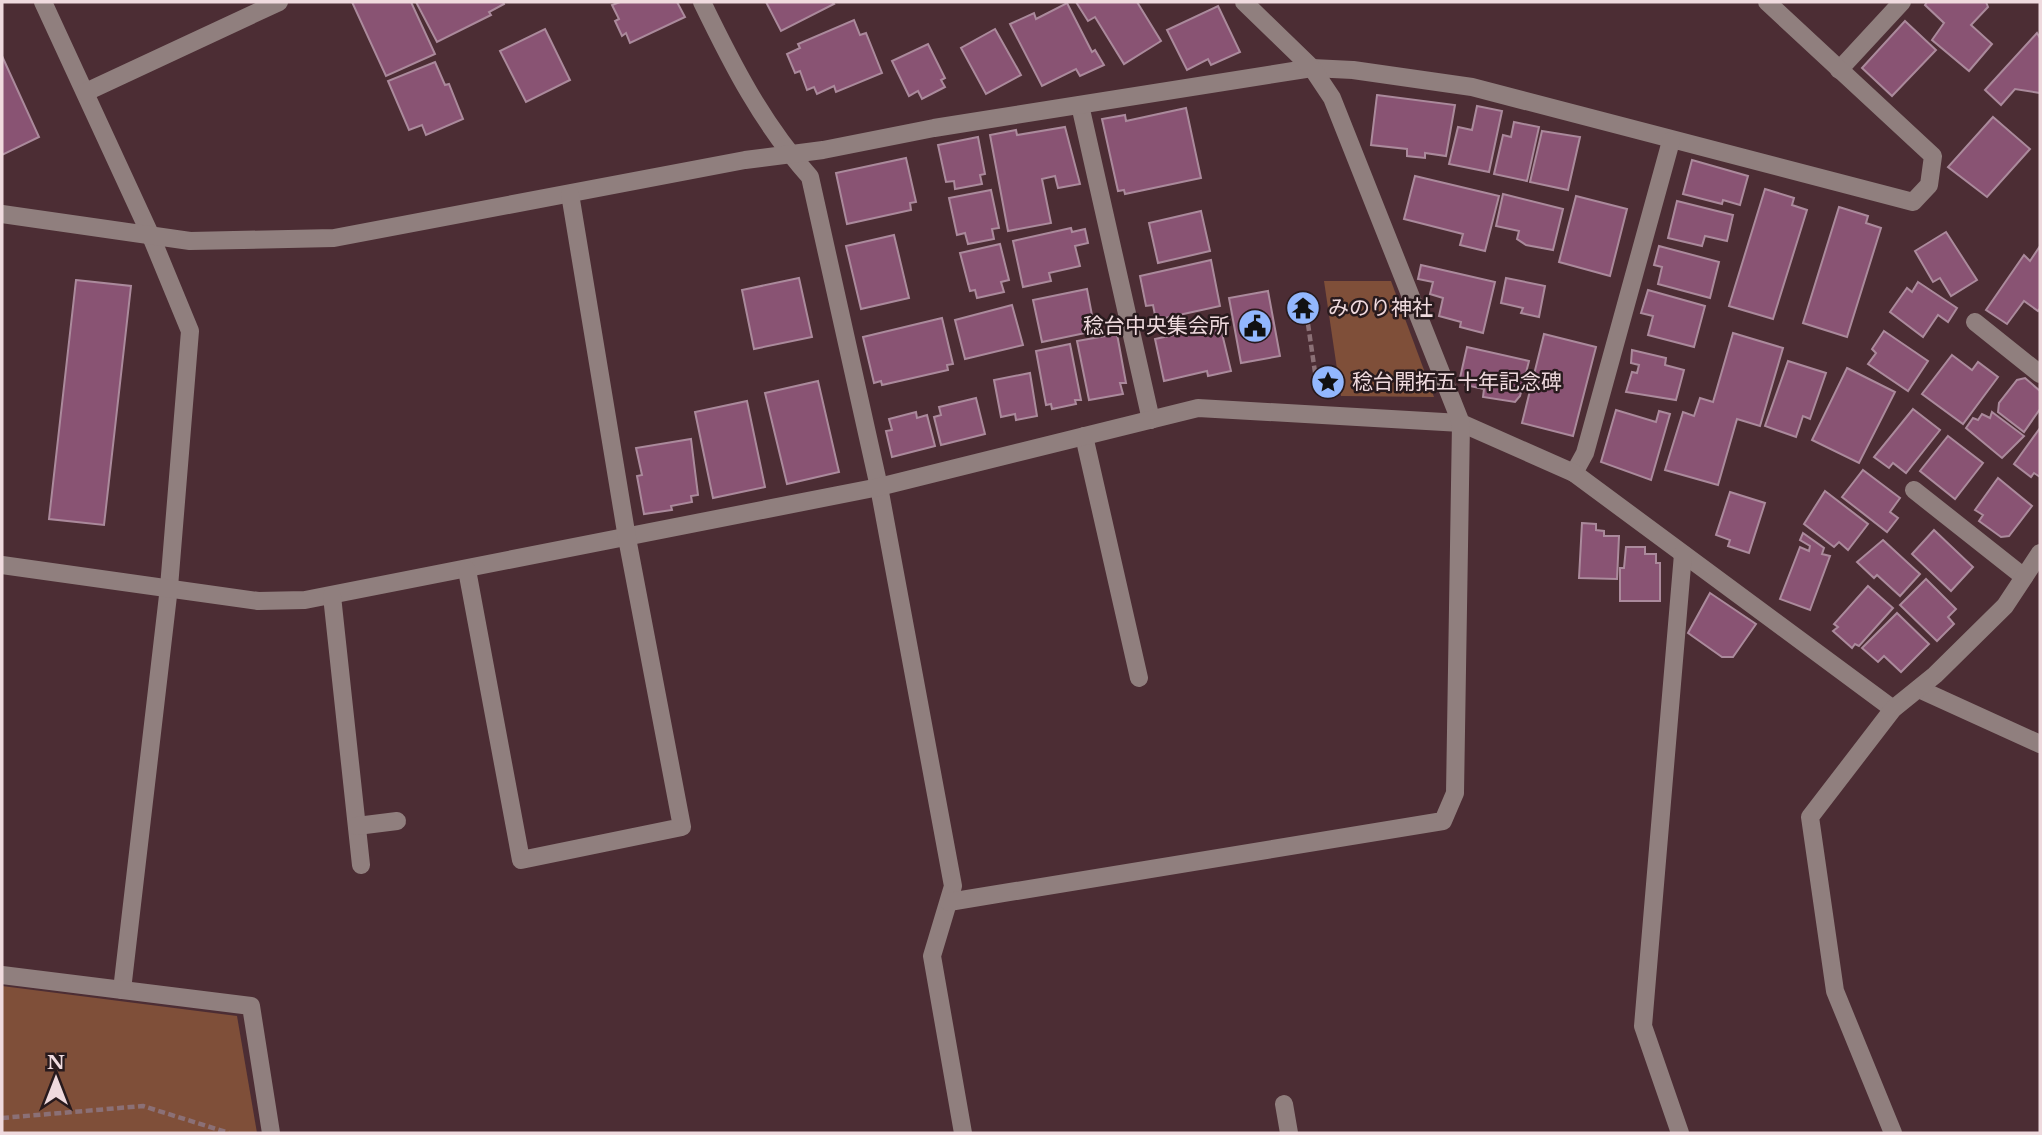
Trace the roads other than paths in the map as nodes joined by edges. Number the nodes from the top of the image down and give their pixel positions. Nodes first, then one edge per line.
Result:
1 (43, 2) edge
2 (279, 2) edge
3 (702, 2) edge
4 (1244, 2) edge
5 (1767, 2) edge
6 (1902, 2) edge
7 (1312, 68) junction
8 (1839, 70) junction
9 (86, 92) junction
10 (1080, 105) junction
11 (1671, 141) junction
12 (788, 152) junction
13 (570, 194) junction
14 (2, 214) edge
15 (150, 234) junction
16 (1975, 323) dead end
17 (2040, 374) edge
18 (1151, 420) junction
19 (1461, 423) junction
20 (1084, 436) junction
21 (1574, 473) junction
22 (879, 487) junction
23 (1914, 490) dead end
24 (627, 538) junction
25 (2040, 552) edge
26 (1683, 554) junction
27 (2, 565) edge
28 (467, 570) junction
29 (2024, 577) junction
30 (169, 587) junction
31 (332, 596) junction
32 (1139, 678) dead end
33 (1919, 689) junction
34 (1894, 709) junction
35 (2040, 744) edge
36 (397, 821) dead end
37 (357, 826) junction
38 (361, 865) dead end
39 (950, 902) junction
40 (2, 975) edge
41 (122, 990) junction
42 (1284, 1104) dead end
43 (271, 1133) edge
44 (963, 1133) edge
45 (1289, 1133) edge
46 (1680, 1133) edge
47 (1893, 1133) edge

1 - 9 street
2 - 9 street
3 - 12 street
4 - 7 street
5 - 8 street
6 - 8 street
7 - 10 street
7 - 11 street
7 - 19 street
8 - 11 street
9 - 15 street
10 - 12 street
10 - 18 street
11 - 21 street
12 - 13 street
12 - 22 street
13 - 15 street
13 - 24 street
14 - 15 street
15 - 30 street
16 - 17 street
18 - 19 street
18 - 20 street
19 - 21 street
19 - 39 street
20 - 22 street
20 - 32 street
21 - 26 street
22 - 24 street
22 - 39 street
23 - 29 street
24 - 28 street
24 - 28 street
25 - 29 street
26 - 34 street
26 - 46 street
27 - 30 street
28 - 31 street
29 - 33 street
30 - 31 street
30 - 41 street
31 - 37 street
33 - 34 street
33 - 35 street
34 - 47 street
36 - 37 street
37 - 38 street
39 - 44 street
40 - 41 street
41 - 43 street
42 - 45 street

